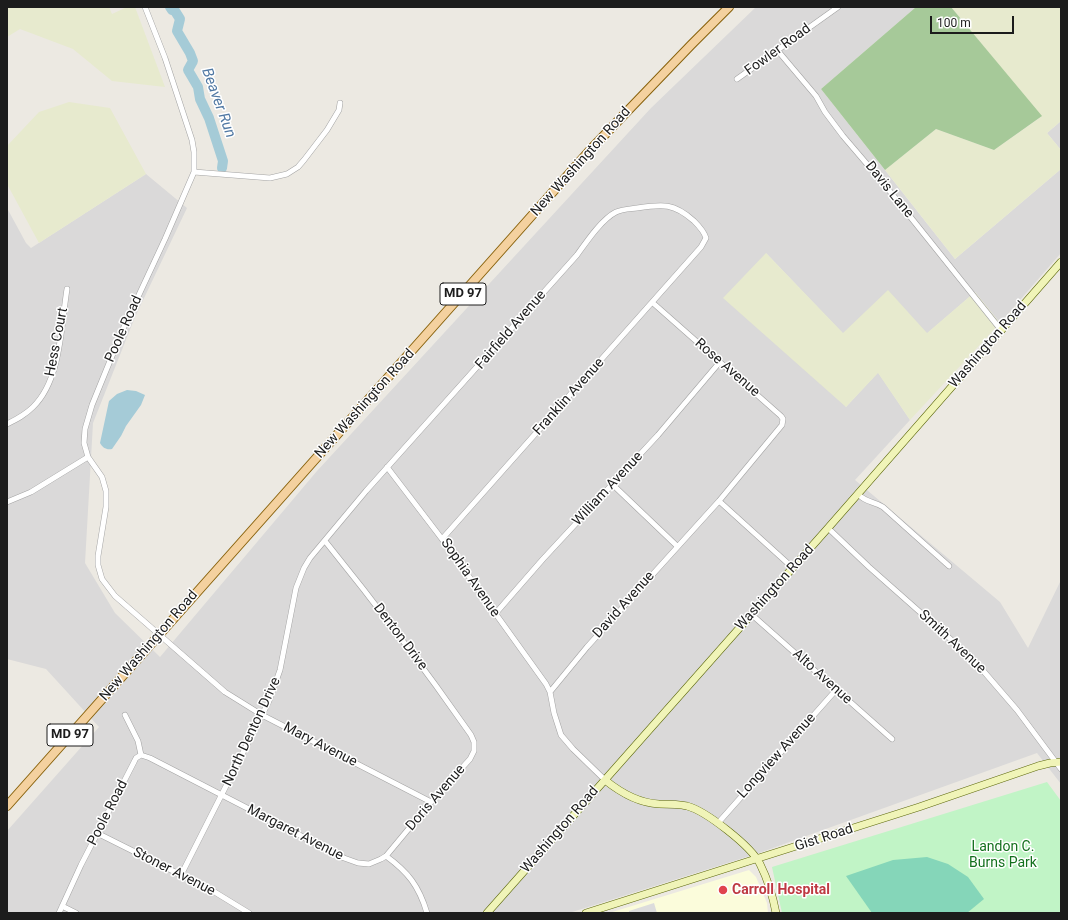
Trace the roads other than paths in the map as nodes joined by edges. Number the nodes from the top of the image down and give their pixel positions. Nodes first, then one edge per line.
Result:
1 (145, 7) edge
2 (729, 7) edge
3 (838, 7) edge
4 (778, 51) junction
5 (737, 80) dead end
6 (340, 104) dead end
7 (194, 172) junction
8 (696, 254) joint
9 (1061, 262) edge
10 (67, 289) dead end
11 (653, 303) junction
12 (1001, 330) junction
13 (720, 362) junction
14 (7, 424) edge
15 (772, 439) joint
16 (88, 457) junction
17 (387, 467) junction
18 (612, 484) junction
19 (858, 494) junction
20 (719, 501) junction
21 (7, 502) edge
22 (828, 528) junction
23 (442, 539) junction
24 (325, 541) junction
25 (677, 546) junction
26 (949, 566) dead end
27 (793, 568) junction
28 (495, 614) junction
29 (751, 614) junction
30 (159, 635) junction
31 (836, 690) junction
32 (550, 692) junction
33 (125, 715) dead end
34 (262, 715) junction
35 (471, 735) joint
36 (892, 739) dead end
37 (141, 755) junction
38 (1059, 762) edge
39 (1061, 769) edge
40 (605, 780) junction
41 (222, 795) junction
42 (431, 802) junction
43 (7, 806) edge
44 (718, 823) junction
45 (97, 833) junction
46 (386, 856) junction
47 (757, 859) junction
48 (181, 875) junction
49 (62, 906) junction
50 (59, 913) edge
51 (76, 913) edge
52 (249, 913) edge
53 (427, 913) edge
54 (487, 913) edge
55 (586, 913) edge
56 (776, 913) edge

1 - 7 street, Poole Road
2 - 30 main road, New Washington Road / MD 97
3 - 4 street, Fowler Road
4 - 5 street, Fowler Road
4 - 12 street, Davis Lane
6 - 7 street
7 - 16 street, Poole Road
8 - 11 street, Franklin Avenue
8 - 17 street, Fairfield Avenue
9 - 12 main road, Washington Road
10 - 14 street, Hess Court
11 - 13 street, Rose Avenue
11 - 23 street, Franklin Avenue
12 - 19 main road, Washington Road
13 - 15 street, Rose Avenue
13 - 18 street, William Avenue
15 - 20 street, David Avenue
16 - 21 street
16 - 30 street, Poole Road
17 - 23 street, Sophia Avenue
17 - 24 street, Fairfield Avenue
18 - 25 street
18 - 28 street, William Avenue
19 - 22 main road, Washington Road
19 - 26 street
20 - 25 street, David Avenue
20 - 27 street
22 - 27 main road, Washington Road
22 - 38 street, Smith Avenue
23 - 28 street, Sophia Avenue
24 - 34 street, North Denton Drive
24 - 35 street, Denton Drive
25 - 32 street, David Avenue
27 - 29 main road, Washington Road
28 - 32 street, Sophia Avenue
29 - 31 street, Alto Avenue
29 - 40 main road, Washington Road
30 - 34 street, Mary Avenue
30 - 43 main road, New Washington Road / MD 97
31 - 36 street, Alto Avenue
31 - 44 street, Longview Avenue
32 - 40 street
33 - 37 street
34 - 41 street, North Denton Drive
34 - 42 street, Mary Avenue
35 - 42 street, Doris Avenue
37 - 41 street, Margaret Avenue
37 - 45 street, Poole Road
38 - 39 street, Smith Avenue
38 - 47 main road, Gist Road
40 - 44 main road
40 - 54 main road, Washington Road
41 - 46 street, Margaret Avenue
41 - 48 street, North Denton Drive
42 - 46 street, Doris Avenue
44 - 47 main road
45 - 48 street, Stoner Avenue
45 - 49 street, Poole Road
46 - 53 street
47 - 55 main road, Gist Road
47 - 56 main road
48 - 52 street, Stoner Avenue
49 - 50 street, Poole Road
49 - 51 street

